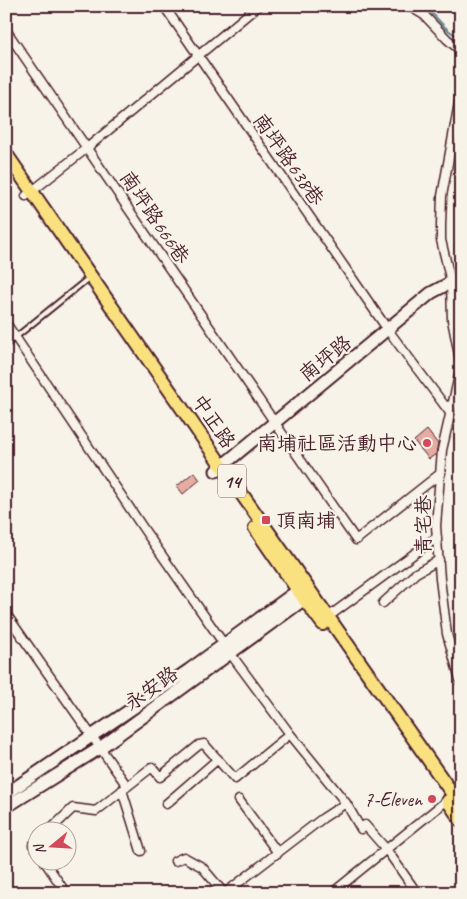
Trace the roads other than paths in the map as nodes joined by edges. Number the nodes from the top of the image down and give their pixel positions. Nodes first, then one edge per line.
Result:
1 (164, 6) edge
2 (258, 6) edge
3 (410, 6) edge
4 (6, 30) edge
5 (461, 51) edge
6 (198, 56) junction
7 (461, 92) edge
8 (87, 148) junction
9 (6, 154) edge
10 (6, 168) edge
11 (29, 194) junction
12 (88, 279) junction
13 (456, 279) edge
14 (6, 323) edge
15 (388, 330) junction
16 (16, 337) junction
17 (6, 345) edge
18 (461, 366) edge
19 (457, 401) edge
20 (444, 405) junction
21 (450, 414) junction
22 (275, 424) junction
23 (219, 469) junction
24 (441, 473) junction
25 (437, 537) junction
26 (439, 560) junction
27 (305, 592) junction
28 (384, 603) dead end
29 (6, 614) edge
30 (328, 617) junction
31 (228, 649) junction
32 (461, 683) edge
33 (290, 734) junction
34 (92, 737) junction
35 (100, 748) junction
36 (218, 759) junction
37 (125, 788) junction
38 (6, 794) edge
39 (454, 795) edge
40 (239, 800) dead end
41 (346, 803) junction
42 (166, 804) dead end
43 (6, 806) edge
44 (461, 806) edge
45 (461, 820) edge
46 (58, 822) edge
47 (386, 850) junction
48 (141, 851) dead end
49 (278, 853) junction
50 (175, 862) dead end
51 (52, 872) edge
52 (66, 893) edge
53 (225, 893) edge
54 (332, 893) edge
55 (418, 893) edge

1 - 6 street, 南坪路638巷
2 - 6 street
3 - 5 street
4 - 8 street, 南坪路666巷
6 - 8 street
6 - 15 street, 南坪路638巷
7 - 13 street, 青宅巷
8 - 11 street
8 - 22 street, 南坪路666巷
9 - 11 main road, 中正路 / 14
10 - 11 main road, 中正路 / 14
11 - 12 main road, 中正路 / 14
12 - 16 lane
12 - 23 main road, 中正路 / 14
13 - 15 street, 南坪路
13 - 18 street, 青宅巷
14 - 16 street
15 - 20 street, 南坪路638巷
15 - 22 street, 南坪路
16 - 17 lane
16 - 31 street
18 - 19 street, 青宅巷
19 - 20 lane
19 - 21 street, 青宅巷
20 - 21 street, 南坪路638巷
21 - 24 street, 青宅巷
22 - 23 street, 南坪路
22 - 24 street, 南坪路666巷
23 - 27 main road, 中正路 / 14
24 - 25 street, 青宅巷
25 - 26 street, 青宅巷
25 - 30 street
26 - 28 street
26 - 32 street, 青宅巷
27 - 30 main road, 中正路 / 14
27 - 31 street, 永安路
27 - 39 main road, 中正路 / 14
29 - 34 street
30 - 39 main road, 中正路 / 14
31 - 33 street
31 - 34 street, 永安路
31 - 35 street, 永安路
33 - 36 street
33 - 41 street
34 - 35 street
34 - 38 street, 永安路
35 - 37 street
35 - 43 street, 永安路
36 - 37 street
36 - 42 street
37 - 46 street
37 - 48 street
39 - 44 main road, 中正路 / 14
39 - 45 main road, 中正路 / 14
39 - 47 street
40 - 49 street
41 - 47 street
41 - 49 street
47 - 54 street
47 - 55 street
49 - 53 street
50 - 53 street
51 - 52 street

